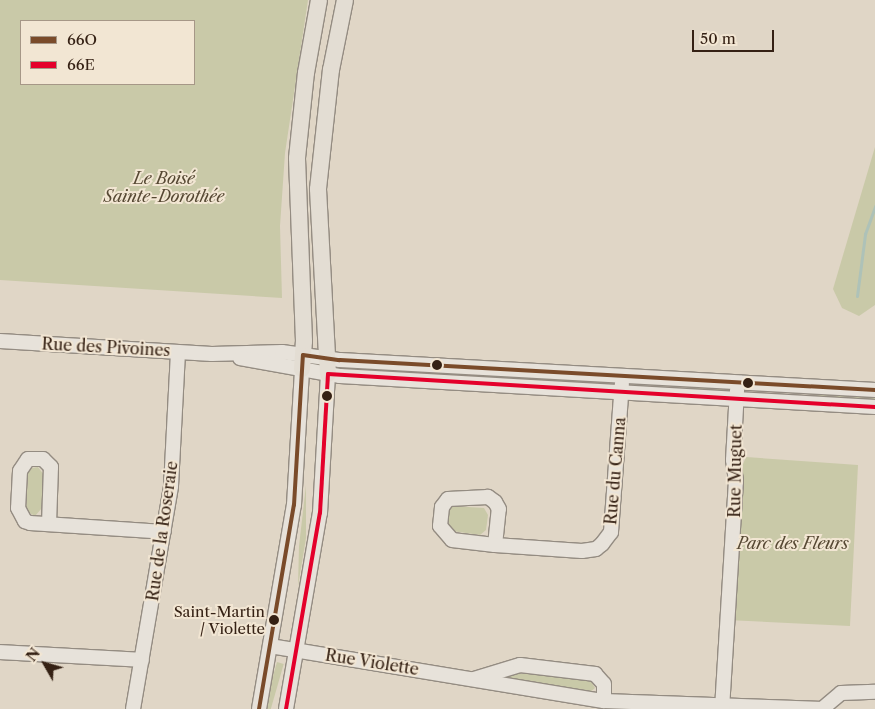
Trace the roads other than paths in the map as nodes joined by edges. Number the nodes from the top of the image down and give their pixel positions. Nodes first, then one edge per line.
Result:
1 (319, 0) edge
2 (345, 0) edge
3 (0, 341) edge
4 (178, 352) junction
5 (303, 362) junction
6 (328, 366) junction
7 (623, 376) junction
8 (737, 382) junction
9 (875, 390) edge
10 (622, 392) junction
11 (736, 399) junction
12 (875, 407) edge
13 (49, 524) junction
14 (164, 532) junction
15 (495, 545) junction
16 (270, 646) junction
17 (297, 650) junction
18 (0, 652) edge
19 (142, 660) junction
20 (474, 679) junction
21 (875, 692) edge
22 (604, 701) junction
23 (722, 708) edge
24 (133, 709) edge
25 (259, 709) edge
26 (286, 709) edge
27 (822, 709) edge

1 - 5 main road
2 - 6 main road
3 - 4 street, Rue des Pivoines
4 - 5 street, Rue des Pivoines
4 - 14 street, Rue de la Roseraie
5 - 6 street, Rue des Pivoines
5 - 16 street
6 - 7 street
6 - 10 street
6 - 17 street
7 - 8 street
7 - 10 street, Rue du Canna
8 - 9 street
8 - 11 street, Rue Muguet
10 - 11 street
10 - 15 street, Rue du Canna
11 - 12 street
11 - 23 street, Rue Muguet
13 - 13 street
13 - 14 street
14 - 19 street, Rue de la Roseraie
15 - 15 street, Rue du Canna
16 - 17 street, Rue Violette
16 - 25 street
17 - 20 street, Rue Violette
17 - 26 street
18 - 19 street
19 - 24 street, Rue de la Roseraie
20 - 22 street, Rue Violette
20 - 22 street, Rue Violette
21 - 27 street, Rue Violette
22 - 23 street, Rue Violette
23 - 27 street, Rue Violette

